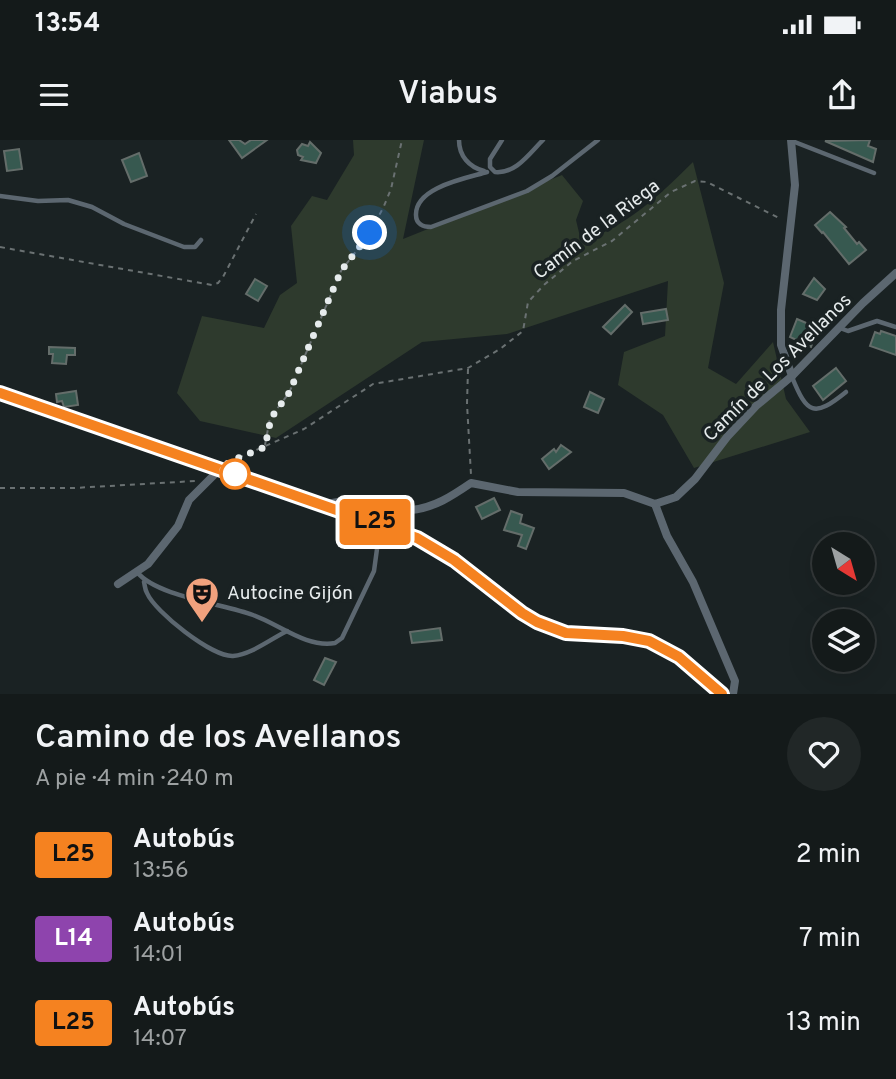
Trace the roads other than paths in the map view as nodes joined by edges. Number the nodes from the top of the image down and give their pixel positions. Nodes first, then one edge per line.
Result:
1 (459, 140) edge
2 (502, 140) edge
3 (543, 140) edge
4 (598, 140) edge
5 (791, 140) edge
6 (490, 171) junction
7 (874, 173) dead end
8 (0, 196) edge
9 (201, 240) dead end
10 (896, 273) edge
11 (839, 327) junction
12 (896, 327) edge
13 (792, 376) junction
14 (846, 392) dead end
15 (0, 393) edge
16 (220, 469) junction
17 (655, 505) junction
18 (324, 506) junction
19 (380, 524) junction
20 (136, 571) junction
21 (144, 582) junction
22 (118, 584) dead end
23 (287, 631) junction
24 (722, 694) edge
25 (733, 694) edge

1 - 6 lane
2 - 6 lane
3 - 6 lane
4 - 6 lane
5 - 7 lane
5 - 13 street
8 - 9 lane
10 - 11 street, Camín de Los Avellanos
11 - 12 lane
11 - 13 street, Camín de Los Avellanos
13 - 14 lane
13 - 17 street, Camín de Los Avellanos
15 - 16 street
16 - 18 street
16 - 20 street
17 - 18 street
17 - 25 street
18 - 19 street
19 - 23 lane
19 - 24 street
20 - 21 lane
20 - 22 street
21 - 23 lane
21 - 23 lane

